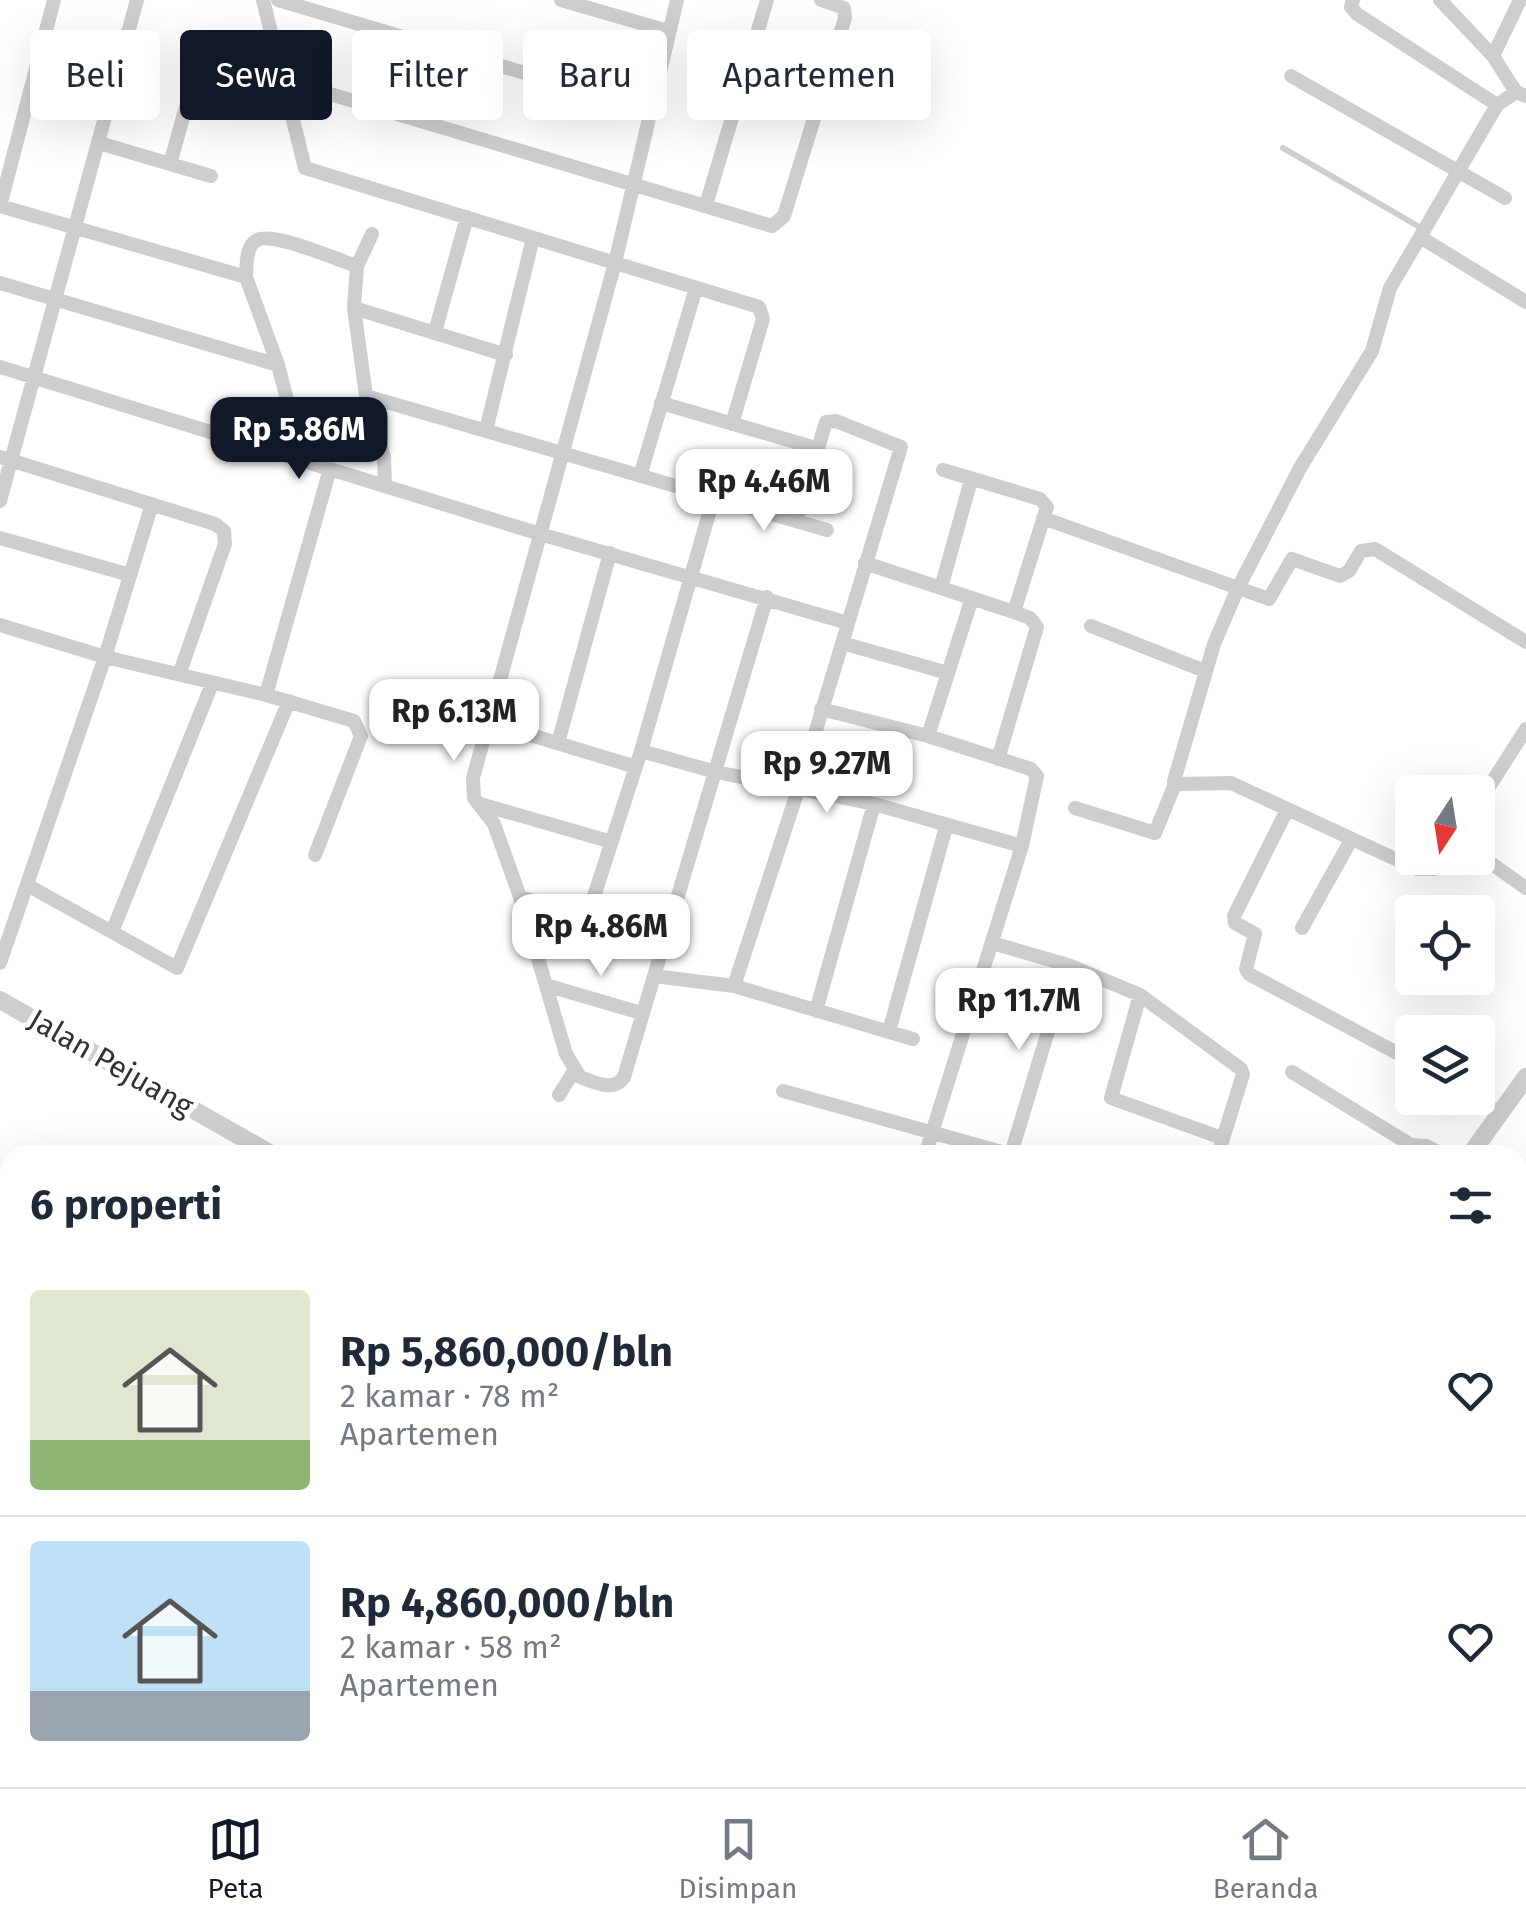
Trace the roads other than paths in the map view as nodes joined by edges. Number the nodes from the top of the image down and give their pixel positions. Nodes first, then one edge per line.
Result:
1 (54, 0) edge
2 (137, 0) edge
3 (263, 0) edge
4 (278, 0) edge
5 (562, 0) edge
6 (677, 0) edge
7 (768, 0) edge
8 (820, 0) edge
9 (1353, 0) edge
10 (1440, 0) edge
11 (1520, 9) edge
12 (270, 30) edge
13 (668, 32) junction
14 (667, 36) edge
15 (1494, 56) junction
16 (523, 72) edge
17 (1291, 76) dead end
18 (1521, 94) edge
19 (332, 95) edge
20 (1498, 105) junction
21 (182, 120) edge
22 (293, 120) edge
23 (648, 120) edge
24 (99, 143) junction
25 (1283, 148) dead end
26 (170, 164) junction
27 (1458, 172) junction
28 (210, 176) dead end
29 (633, 183) junction
30 (1505, 198) dead end
31 (706, 206) junction
32 (467, 217) junction
33 (77, 228) junction
34 (1422, 233) junction
35 (372, 234) dead end
36 (533, 238) junction
37 (615, 263) junction
38 (356, 266) junction
39 (246, 277) junction
40 (0, 283) edge
41 (696, 288) junction
42 (56, 299) junction
43 (1526, 302) edge
44 (354, 308) junction
45 (435, 332) junction
46 (506, 355) junction
47 (278, 364) junction
48 (0, 367) edge
49 (33, 377) junction
50 (366, 396) junction
51 (661, 403) junction
52 (732, 424) junction
53 (486, 430) junction
54 (816, 448) junction
55 (562, 451) junction
56 (6, 458) edge
57 (303, 461) junction
58 (330, 469) junction
59 (943, 470) dead end
60 (640, 476) junction
61 (971, 480) junction
62 (384, 486) junction
63 (714, 496) junction
64 (0, 501) edge
65 (152, 504) junction
66 (1043, 518) junction
67 (796, 521) junction
68 (827, 530) dead end
69 (540, 534) junction
70 (0, 538) edge
71 (610, 552) junction
72 (864, 563) junction
73 (130, 575) junction
74 (692, 577) junction
75 (941, 588) junction
76 (1238, 588) junction
77 (767, 598) junction
78 (972, 598) junction
79 (1014, 612) junction
80 (848, 623) junction
81 (0, 625) edge
82 (1090, 626) dead end
83 (1526, 642) edge
84 (842, 643) junction
85 (104, 657) junction
86 (1205, 671) junction
87 (180, 672) junction
88 (948, 673) junction
89 (212, 684) junction
90 (266, 695) junction
91 (289, 701) junction
92 (821, 709) junction
93 (488, 722) junction
94 (1526, 729) edge
95 (928, 736) junction
96 (558, 743) junction
97 (638, 759) junction
98 (998, 759) junction
99 (716, 772) junction
100 (1495, 777) edge
101 (1175, 784) junction
102 (799, 787) junction
103 (480, 804) junction
104 (874, 804) junction
105 (1075, 808) dead end
106 (1287, 810) junction
107 (946, 827) junction
108 (1350, 840) junction
109 (612, 842) junction
110 (1022, 846) junction
111 (315, 855) dead end
112 (1395, 858) edge
113 (1495, 866) edge
114 (27, 885) junction
115 (1526, 888) edge
116 (520, 898) junction
117 (588, 918) junction
118 (1302, 928) dead end
119 (112, 932) junction
120 (665, 939) junction
121 (992, 943) junction
122 (0, 963) edge
123 (1068, 965) junction
124 (654, 976) junction
125 (548, 986) junction
126 (734, 986) junction
127 (1140, 995) junction
128 (0, 1000) edge
129 (816, 1012) junction
130 (641, 1013) junction
131 (889, 1032) junction
132 (913, 1038) dead end
133 (1395, 1052) edge
134 (574, 1071) junction
135 (1292, 1072) dead end
136 (1526, 1078) edge
137 (783, 1090) dead end
138 (559, 1095) dead end
139 (1495, 1110) edge
140 (1500, 1113) junction
141 (932, 1133) junction
142 (1222, 1138) junction
143 (255, 1145) edge
144 (928, 1145) edge
145 (976, 1145) edge
146 (1015, 1145) edge
147 (1220, 1145) edge
148 (1411, 1145) edge
149 (1477, 1145) edge

1 - 33 street
2 - 24 street
3 - 12 street
4 - 16 street
5 - 13 street
6 - 13 street
7 - 31 street
8 - 31 street
9 - 20 street
10 - 15 street
11 - 15 street
13 - 14 street
15 - 18 street
17 - 27 street
18 - 20 street
19 - 29 street
20 - 27 street
21 - 26 street
22 - 32 street
23 - 29 street
24 - 26 street
24 - 33 street
25 - 34 lane
26 - 28 street
27 - 30 street
27 - 34 street
29 - 31 street
29 - 37 street
32 - 36 street
32 - 45 street
33 - 39 street
33 - 42 street
34 - 43 street
34 - 76 street
35 - 38 street
36 - 37 street
36 - 46 street
37 - 41 street
37 - 55 street
38 - 39 street
38 - 44 street
39 - 47 street
40 - 42 street
41 - 51 street
41 - 52 street
42 - 47 street
42 - 49 street
44 - 45 street
44 - 50 street
45 - 46 street
46 - 53 street
47 - 57 street
48 - 49 street
49 - 56 street
49 - 57 street
50 - 53 street
50 - 62 street
51 - 52 street
51 - 60 street
52 - 54 street
53 - 55 street
54 - 67 street
54 - 72 street
55 - 60 street
55 - 69 street
56 - 64 street
56 - 65 street
57 - 58 street
58 - 62 street
58 - 90 street
59 - 61 street
60 - 63 street
61 - 66 street
61 - 75 street
62 - 69 street
63 - 67 street
63 - 74 street
65 - 73 street
65 - 87 street
66 - 76 street
66 - 79 street
67 - 68 street
69 - 71 street
69 - 93 street
70 - 73 street
71 - 74 street
71 - 96 street
72 - 75 street
72 - 80 street
73 - 85 street
74 - 77 street
74 - 97 street
75 - 78 street
76 - 83 street
76 - 86 street
77 - 80 street
77 - 99 street
78 - 79 street
78 - 88 street
79 - 98 street
80 - 84 street
81 - 85 street
82 - 86 street
84 - 88 street
84 - 92 street
85 - 87 street
85 - 114 street
86 - 101 street
87 - 89 street
88 - 95 street
89 - 90 street
89 - 119 street
90 - 91 street
91 - 111 street
91 - 119 street
92 - 95 street
92 - 102 street
93 - 96 street
93 - 103 street
94 - 100 street
95 - 98 street
96 - 97 street
97 - 99 street
97 - 109 street
98 - 110 street
99 - 102 street
99 - 120 street
101 - 105 street
101 - 106 street
102 - 104 street
102 - 126 street
103 - 109 street
103 - 116 street
104 - 107 street
104 - 129 street
106 - 108 street
106 - 133 street
107 - 110 street
107 - 131 street
108 - 112 street
108 - 118 street
109 - 117 street
110 - 121 street
113 - 115 street
114 - 119 street
114 - 122 street
116 - 117 street
116 - 125 street
117 - 120 street
120 - 124 street
121 - 123 street
121 - 141 street
123 - 127 street
123 - 146 street
124 - 126 street
124 - 130 street
125 - 130 street
125 - 134 street
126 - 129 street
127 - 142 street
127 - 142 street
128 - 143 street, Jalan Pejuang
129 - 131 street
130 - 134 street
131 - 132 street
134 - 138 street
135 - 148 street
136 - 140 street
137 - 141 street
139 - 140 street
140 - 149 street
141 - 144 street
141 - 145 street
142 - 147 street

